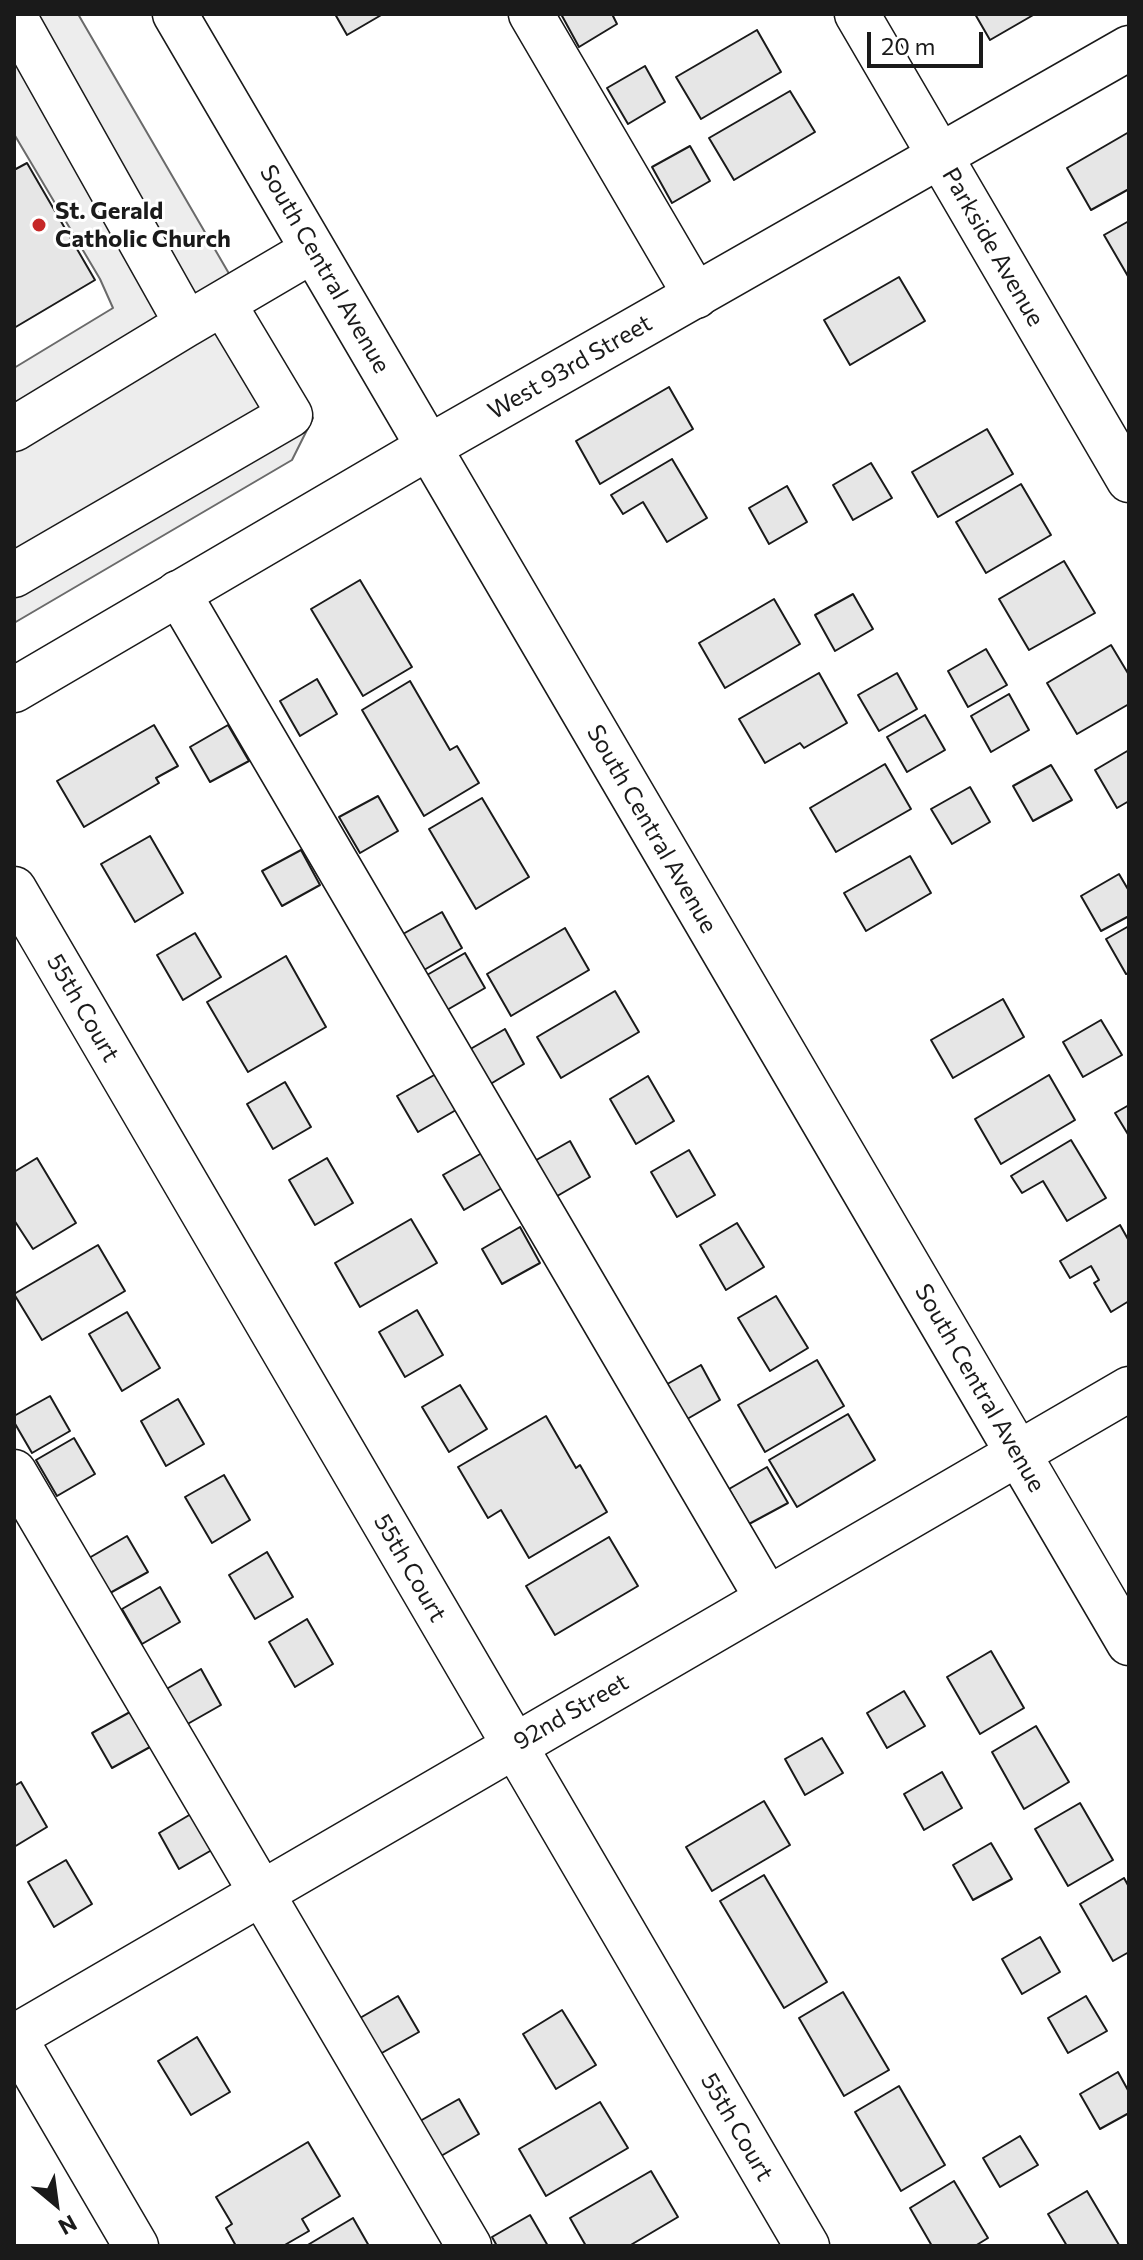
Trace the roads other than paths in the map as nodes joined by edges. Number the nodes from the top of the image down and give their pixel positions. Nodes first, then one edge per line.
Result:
1 (17, 14) edge
2 (175, 14) edge
3 (531, 14) edge
4 (857, 14) edge
5 (1129, 48) edge
6 (940, 156) junction
7 (313, 250) junction
8 (696, 296) junction
9 (205, 313) junction
10 (14, 429) edge
11 (429, 447) junction
12 (1129, 480) edge
13 (14, 575) edge
14 (178, 593) junction
15 (14, 690) edge
16 (14, 889) edge
17 (1129, 1389) edge
18 (1018, 1453) junction
19 (14, 1472) edge
20 (767, 1598) junction
21 (1129, 1643) edge
22 (514, 1746) junction
23 (261, 1893) junction
24 (14, 2037) edge
25 (136, 2246) edge
26 (469, 2246) edge
27 (807, 2246) edge

1 - 9 street
2 - 7 street, South Central Avenue
3 - 8 street
4 - 6 street, Parkside Avenue
5 - 6 street, West 93rd Street
6 - 8 street, West 93rd Street
6 - 12 street, Parkside Avenue
7 - 9 street
7 - 11 street, South Central Avenue
8 - 11 street, West 93rd Street
9 - 10 street
9 - 13 street
11 - 14 street, West 93rd Street
11 - 18 street, South Central Avenue
14 - 15 street, West 93rd Street
14 - 20 street
16 - 22 street, 55th Court
17 - 18 street, 92nd Street
18 - 20 street, 92nd Street
18 - 21 street, South Central Avenue
19 - 23 street
20 - 22 street, 92nd Street
22 - 23 street, 92nd Street
22 - 27 street, 55th Court
23 - 24 street, 92nd Street
23 - 26 street
24 - 25 street

